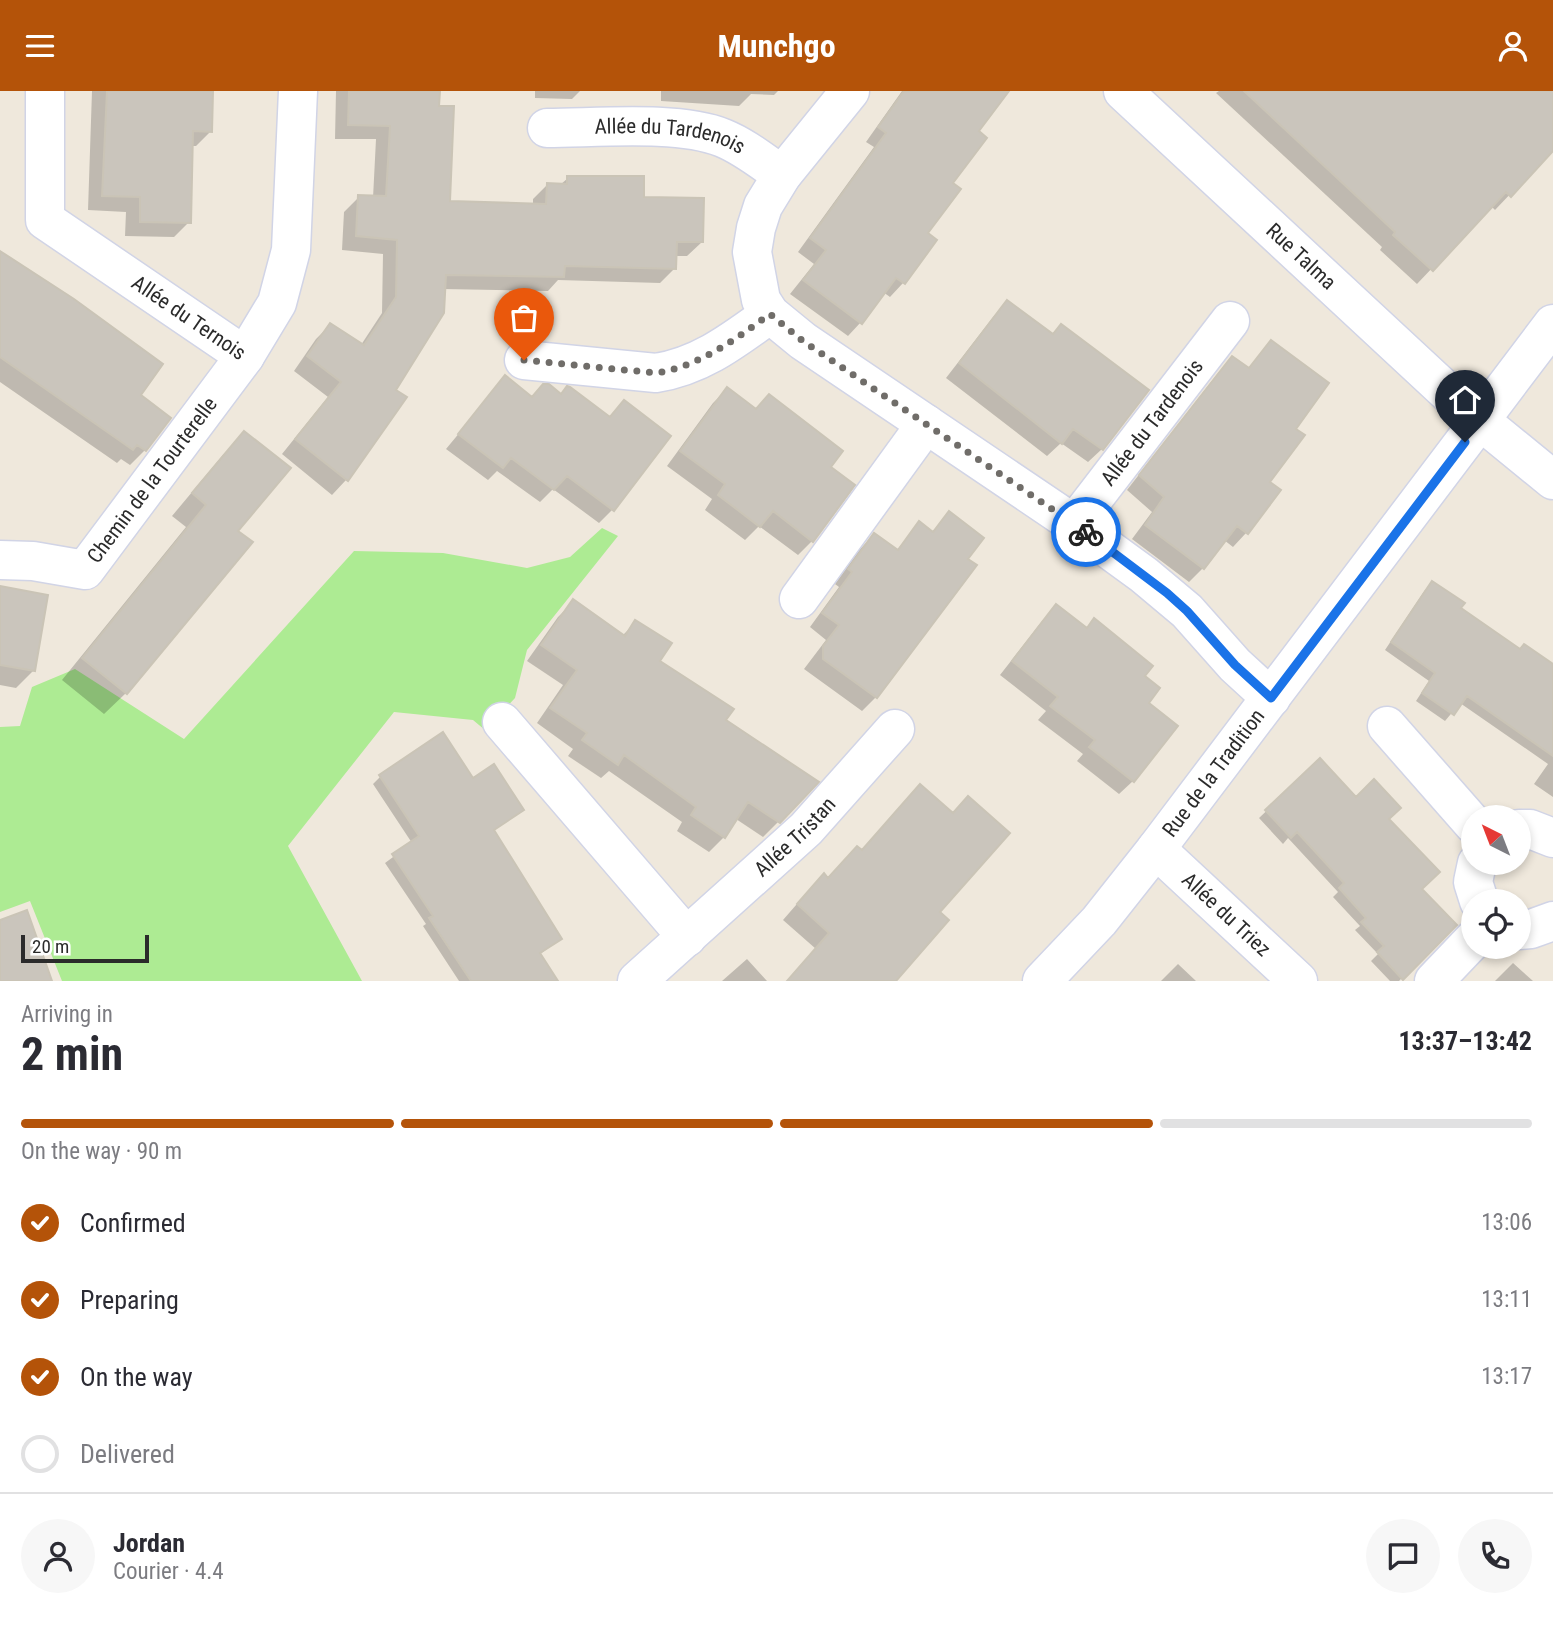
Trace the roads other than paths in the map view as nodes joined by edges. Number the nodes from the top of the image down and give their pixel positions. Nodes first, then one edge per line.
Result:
1 (45, 91) edge
2 (298, 91) edge
3 (849, 91) edge
4 (1123, 91) edge
5 (547, 128) dead end
6 (782, 175) junction
7 (770, 314) junction
8 (1230, 321) dead end
9 (1553, 324) edge
10 (245, 356) junction
11 (524, 360) dead end
12 (1480, 421) junction
13 (926, 424) junction
14 (1553, 480) edge
15 (1074, 524) junction
16 (0, 560) edge
17 (799, 599) dead end
18 (1271, 698) junction
19 (502, 722) dead end
20 (1387, 726) dead end
21 (895, 729) dead end
22 (1461, 810) edge
23 (1531, 829) edge
24 (1553, 838) edge
25 (1156, 849) junction
26 (1553, 921) edge
27 (1531, 929) edge
28 (687, 937) junction
29 (1461, 953) edge
30 (637, 981) edge
31 (1042, 981) edge
32 (1298, 981) edge
33 (1434, 981) edge

1 - 10 street, Allée du Ternois
2 - 10 street, Allée du Ternois
3 - 6 street
4 - 12 street, Rue Talma
5 - 6 street, Allée du Tardenois
6 - 7 street
7 - 11 street
7 - 13 street
8 - 15 street, Allée du Tardenois
9 - 12 street, Rue de la Tradition
10 - 16 street, Chemin de la Tourterelle
12 - 14 street, Rue Talma
12 - 18 street, Rue de la Tradition
13 - 15 street
13 - 17 street
15 - 18 street
18 - 25 street, Rue de la Tradition
19 - 28 street
20 - 22 street
21 - 28 street, Allée Tristan
23 - 24 street
25 - 31 street, Rue de la Tradition
25 - 32 street, Allée du Triez
26 - 27 street
28 - 30 street, Allée Tristan
29 - 33 street

